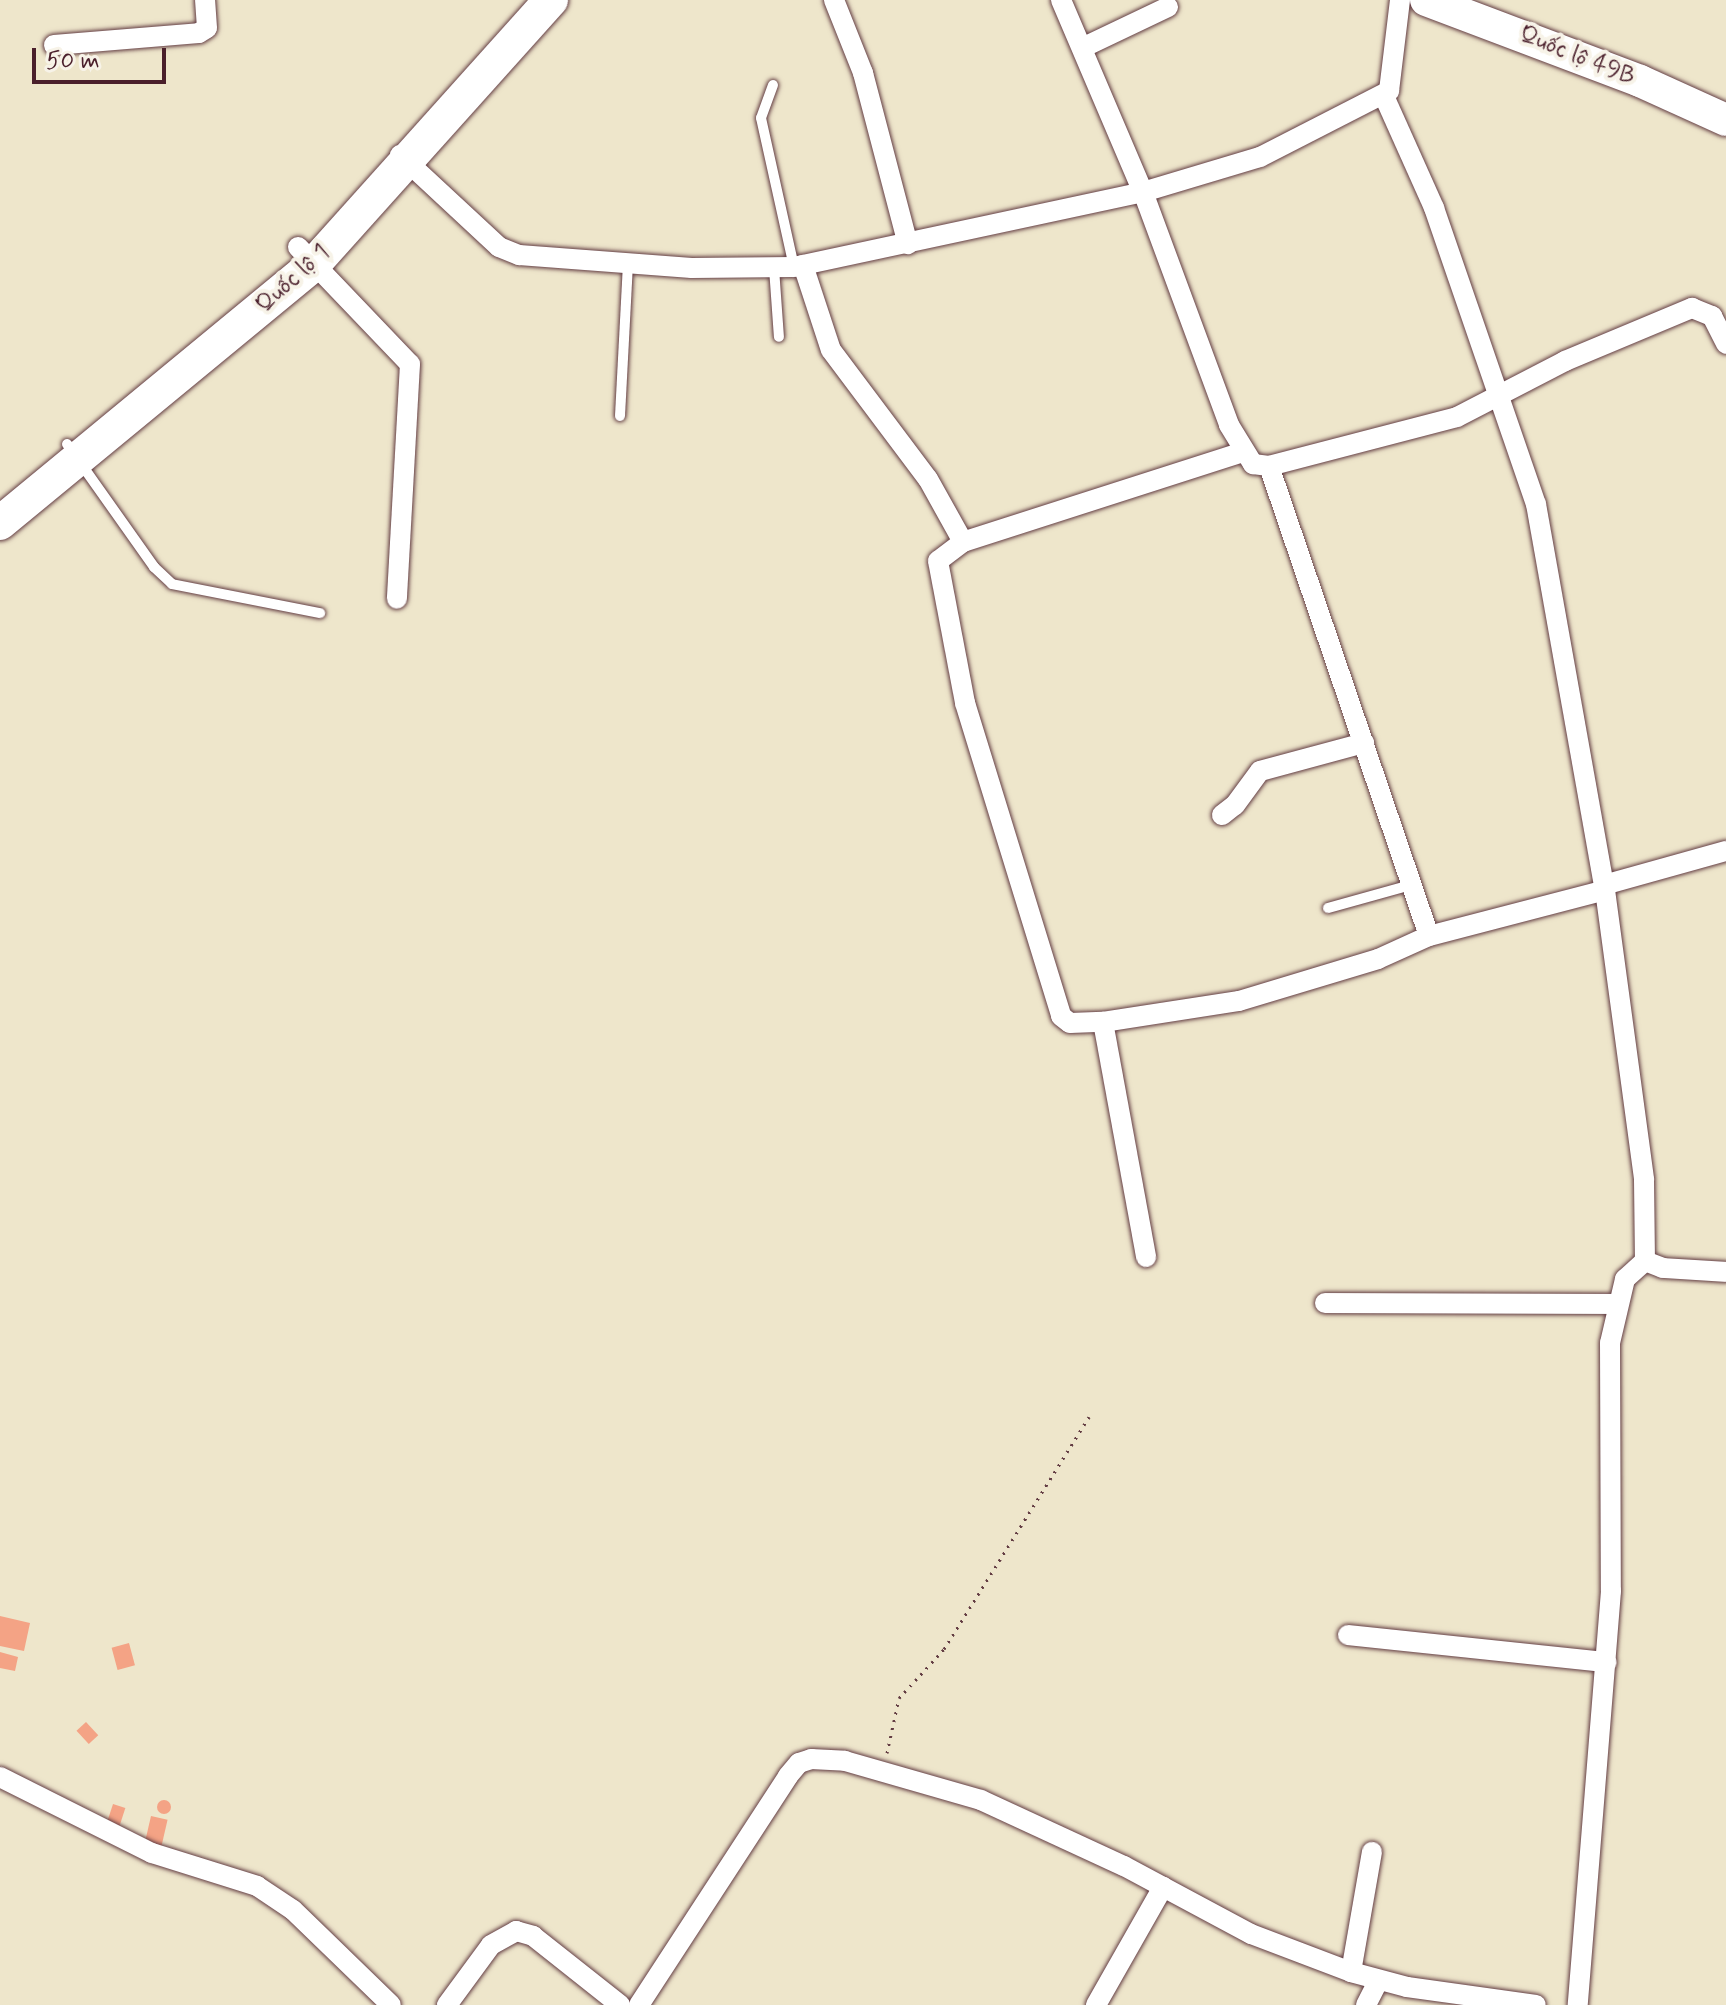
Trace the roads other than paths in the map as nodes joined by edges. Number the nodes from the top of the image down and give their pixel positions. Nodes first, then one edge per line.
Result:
1 (205, 0) edge
2 (527, 0) edge
3 (551, 0) edge
4 (834, 0) edge
5 (1061, 0) edge
6 (1400, 0) edge
7 (1426, 0) edge
8 (1168, 7) dead end
9 (54, 45) dead end
10 (1084, 47) junction
11 (773, 85) dead end
12 (1384, 96) junction
13 (1726, 120) edge
14 (401, 157) junction
15 (1143, 192) junction
16 (908, 244) junction
17 (306, 255) junction
18 (628, 265) junction
19 (790, 267) junction
20 (779, 337) dead end
21 (1726, 344) edge
22 (1498, 394) junction
23 (620, 416) dead end
24 (73, 452) junction
25 (1243, 452) junction
26 (1269, 466) junction
27 (0, 499) edge
28 (0, 523) edge
29 (963, 542) junction
30 (397, 599) dead end
31 (320, 613) dead end
32 (1364, 743) junction
33 (1222, 815) dead end
34 (1726, 851) edge
35 (1411, 885) junction
36 (1605, 887) junction
37 (1328, 908) dead end
38 (1429, 936) junction
39 (1103, 1022) junction
40 (1146, 1257) dead end
41 (1645, 1261) junction
42 (1726, 1272) edge
43 (1325, 1303) dead end
44 (1616, 1304) junction
45 (1348, 1635) dead end
46 (1607, 1662) junction
47 (0, 1777) edge
48 (1372, 1852) dead end
49 (1163, 1887) junction
50 (1351, 1972) junction
51 (1378, 1981) junction
52 (391, 2005) edge
53 (447, 2005) edge
54 (620, 2005) edge
55 (639, 2005) edge
56 (1096, 2005) edge
57 (1366, 2005) edge
58 (1536, 2005) edge
59 (1578, 2005) edge

1 - 9 street
2 - 14 highway, Quốc lộ 1
3 - 14 highway, Quốc lộ 1
4 - 16 street
5 - 10 street
6 - 12 street
7 - 13 main road, Quốc lộ 49B
8 - 10 street
10 - 15 street
11 - 19 lane
12 - 15 street
12 - 22 street
14 - 17 highway, Quốc lộ 1
14 - 18 street
15 - 16 street
15 - 25 street
16 - 19 street
17 - 24 highway, Quốc lộ 1
17 - 30 street
18 - 19 street
18 - 23 lane
19 - 20 lane
19 - 29 street
21 - 22 street
22 - 26 street
22 - 36 street
24 - 27 highway, Quốc lộ 1
24 - 28 highway, Quốc lộ 1
24 - 31 lane
25 - 26 street
25 - 29 street
26 - 32 street
29 - 39 street
32 - 33 street
32 - 35 street
34 - 36 street
35 - 37 lane
35 - 38 street
36 - 38 street
36 - 41 street
38 - 39 street
39 - 40 street
41 - 42 street
41 - 44 street
43 - 44 street
44 - 46 street
45 - 46 street
46 - 59 street
47 - 52 street
48 - 50 street
49 - 50 street
49 - 55 street
49 - 56 street
50 - 51 street
51 - 57 street
51 - 58 street
53 - 54 street

